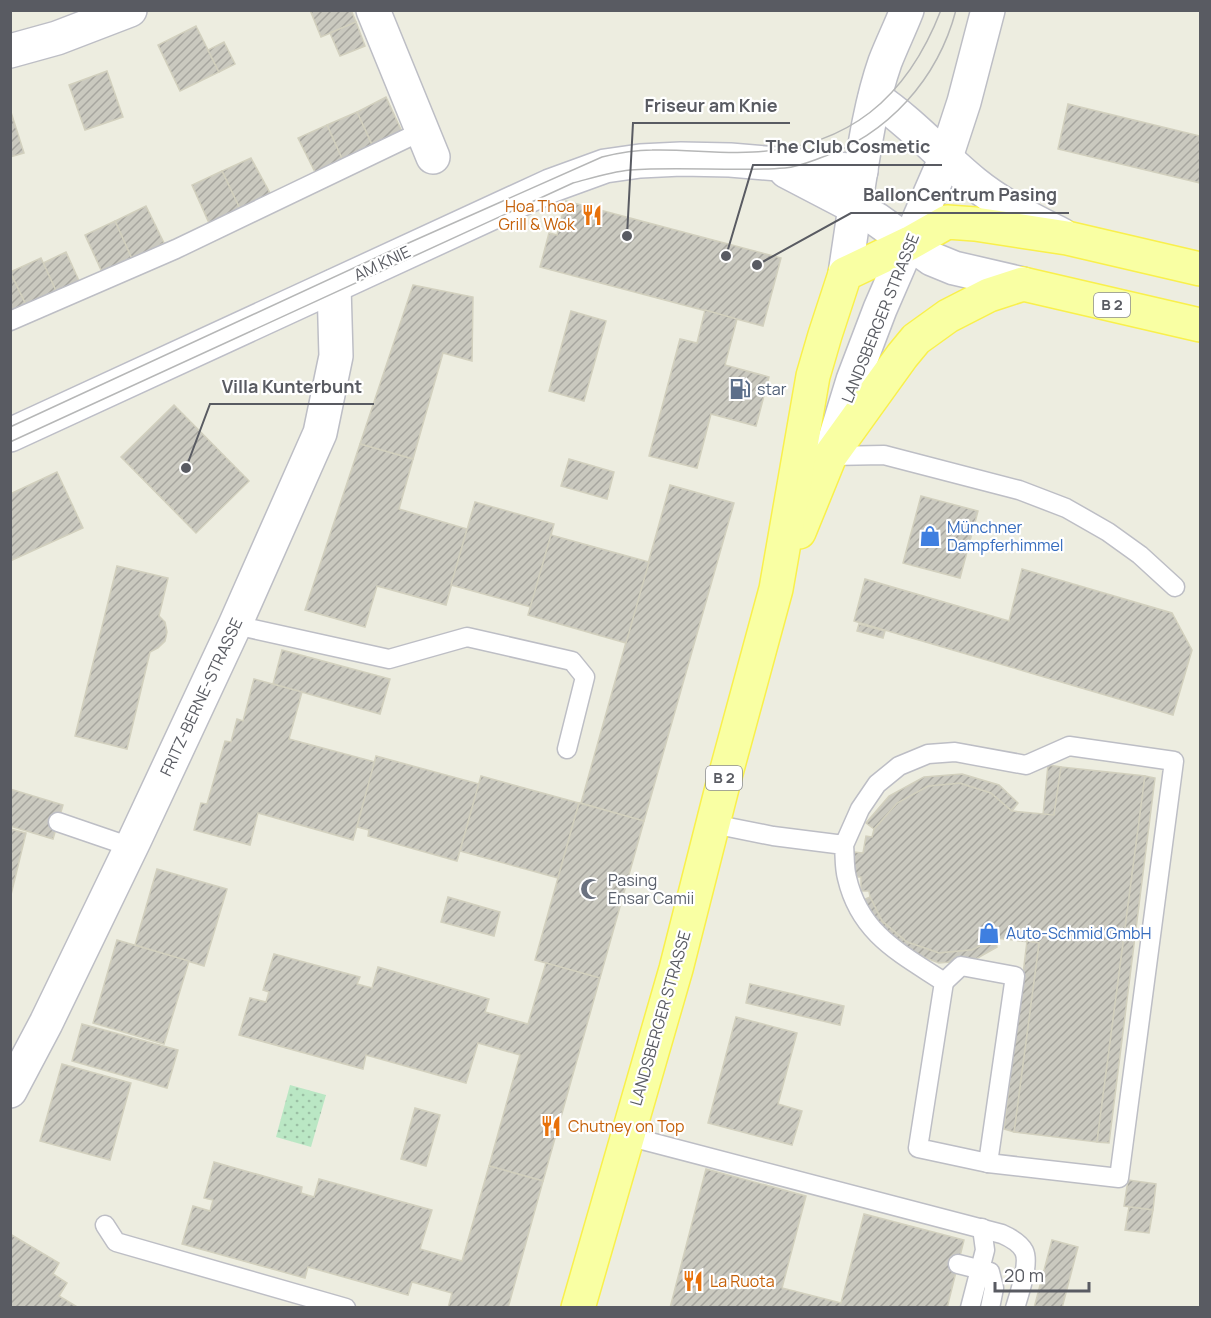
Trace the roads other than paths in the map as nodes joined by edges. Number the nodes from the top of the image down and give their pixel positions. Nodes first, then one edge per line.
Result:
1 (130, 10) edge
2 (373, 10) edge
3 (907, 10) edge
4 (988, 10) edge
5 (10, 51) edge
6 (875, 98) junction
7 (427, 144) joint
8 (946, 157) junction
9 (770, 163) junction
10 (861, 171) junction
11 (855, 207) junction
12 (1067, 238) junction
13 (910, 243) junction
14 (1200, 269) edge
15 (845, 274) junction
16 (1023, 284) junction
17 (334, 286) junction
18 (10, 321) edge
19 (1200, 325) edge
20 (10, 435) edge
21 (815, 451) junction
22 (1175, 587) dead end
23 (235, 625) junction
24 (567, 749) dead end
25 (58, 822) dead end
26 (713, 824) junction
27 (844, 845) junction
28 (131, 847) junction
29 (945, 982) junction
30 (10, 1091) edge
31 (627, 1136) junction
32 (988, 1163) junction
33 (105, 1225) dead end
34 (982, 1228) junction
35 (958, 1264) dead end
36 (346, 1308) edge
37 (578, 1308) edge
38 (970, 1308) edge
39 (990, 1308) edge
40 (1015, 1308) edge

1 - 5 main road
2 - 7 main road
3 - 6 main road, LANDSBERGER STRASSE
4 - 8 main road, LANDSBERGER STRASSE
6 - 8 main road
6 - 10 main road, LANDSBERGER STRASSE
7 - 18 lane
8 - 12 main road
8 - 13 main road, LANDSBERGER STRASSE
9 - 10 main road, AM KNIE
9 - 11 main road, AM KNIE
9 - 17 main road, AM KNIE
10 - 11 main road, LANDSBERGER STRASSE
11 - 13 main road, AM KNIE
11 - 15 main road, LANDSBERGER STRASSE
12 - 13 main road
12 - 14 main road
13 - 15 main road
13 - 16 main road, AM KNIE
13 - 21 main road, LANDSBERGER STRASSE
15 - 21 main road, LANDSBERGER STRASSE / B 2
16 - 19 main road, B 2
16 - 21 main road, B 2
17 - 20 main road, AM KNIE
17 - 23 main road, FRITZ-BERNE-STRASSE
21 - 22 lane
21 - 26 main road, LANDSBERGER STRASSE / B 2
23 - 24 lane
23 - 28 main road, FRITZ-BERNE-STRASSE
25 - 28 lane
26 - 27 lane
26 - 31 main road, LANDSBERGER STRASSE / B 2
27 - 29 lane
27 - 32 lane
28 - 30 main road, FRITZ-BERNE-STRASSE
29 - 32 lane
29 - 32 lane
31 - 34 lane
31 - 37 main road, LANDSBERGER STRASSE / B 2
33 - 36 lane
34 - 38 lane
34 - 40 lane
35 - 39 lane

